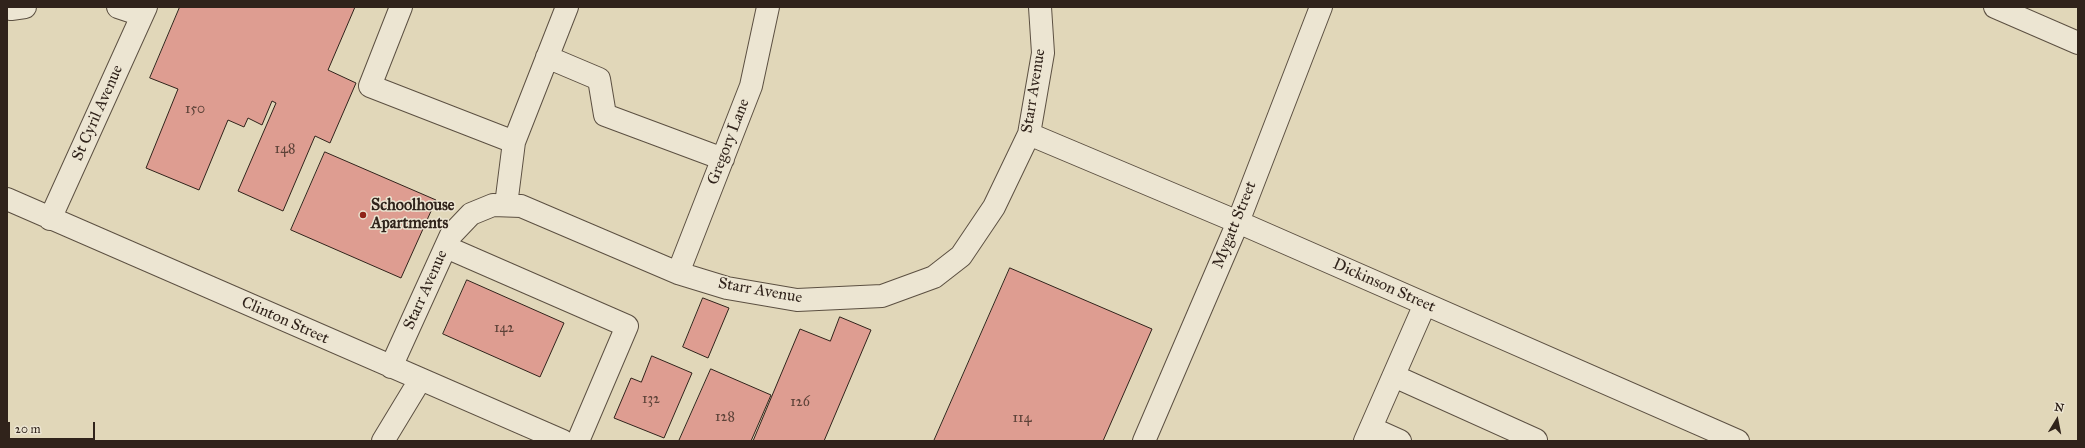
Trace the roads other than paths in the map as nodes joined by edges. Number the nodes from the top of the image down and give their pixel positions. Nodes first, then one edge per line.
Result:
1 (118, 7) edge
2 (401, 7) edge
3 (567, 7) edge
4 (768, 7) edge
5 (1040, 7) edge
6 (1321, 7) edge
7 (1995, 7) edge
8 (144, 11) edge
9 (2078, 43) edge
10 (547, 57) junction
11 (1029, 134) junction
12 (514, 142) junction
13 (723, 159) junction
14 (7, 199) edge
15 (506, 205) junction
16 (50, 219) junction
17 (1238, 222) junction
18 (446, 247) junction
19 (678, 273) junction
20 (1425, 304) junction
21 (391, 367) junction
22 (1394, 376) junction
23 (420, 380) junction
24 (1368, 435) edge
25 (1536, 440) dead end
26 (383, 441) edge
27 (563, 441) edge
28 (578, 441) edge
29 (1144, 441) edge
30 (1400, 441) edge
31 (1738, 441) edge

1 - 8 street
2 - 12 street
3 - 10 street
4 - 13 street, Gregory Lane
5 - 11 street, Starr Avenue
6 - 17 street, Mygatt Street
7 - 9 street
8 - 16 street, St Cyril Avenue
10 - 12 street
10 - 13 street
11 - 17 street, Dickinson Street
11 - 19 street, Starr Avenue
12 - 15 street
13 - 19 street, Gregory Lane
14 - 16 street, Clinton Street
15 - 18 street, Starr Avenue
15 - 19 street, Starr Avenue
16 - 21 street, Clinton Street
17 - 20 street, Dickinson Street
17 - 29 street, Mygatt Street
18 - 21 street, Starr Avenue
18 - 28 street
20 - 22 street
20 - 31 street, Dickinson Street
21 - 23 street, Clinton Street
22 - 24 street
22 - 25 street
23 - 26 street
23 - 27 street, Clinton Street
24 - 30 street

